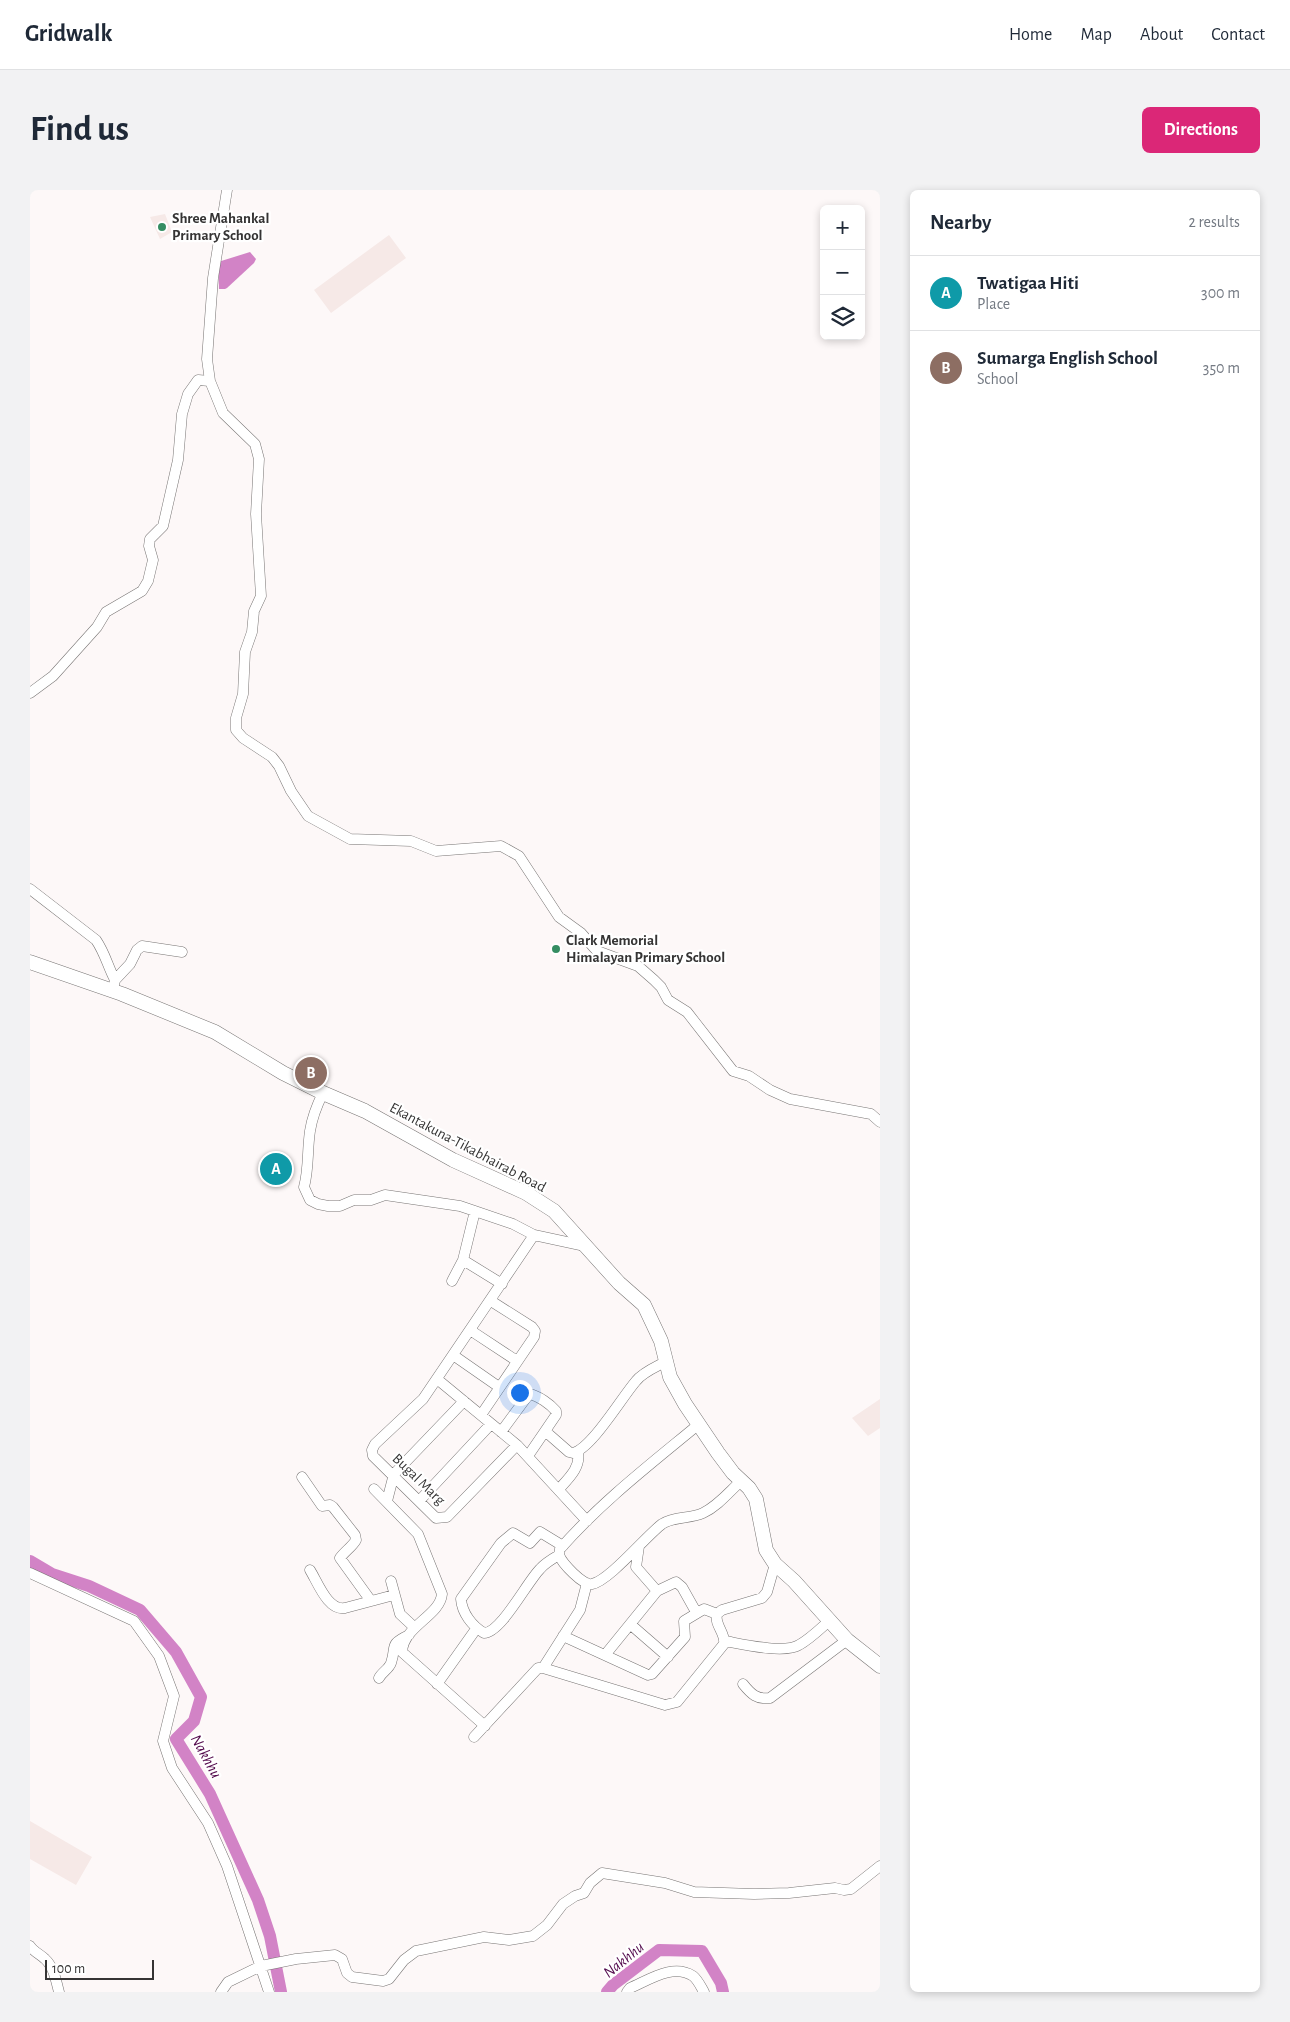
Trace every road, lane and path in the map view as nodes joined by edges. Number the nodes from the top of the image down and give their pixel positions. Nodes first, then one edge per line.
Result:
1 (227, 190) edge
2 (210, 381) junction
3 (30, 693) edge
4 (30, 889) edge
5 (182, 952) dead end
6 (30, 962) edge
7 (117, 988) junction
8 (323, 1094) junction
9 (880, 1122) edge
10 (475, 1211) junction
11 (534, 1235) junction
12 (585, 1246) junction
13 (463, 1260) junction
14 (452, 1281) dead end
15 (502, 1284) junction
16 (491, 1301) junction
17 (470, 1330) junction
18 (453, 1355) junction
19 (517, 1361) junction
20 (665, 1362) junction
21 (437, 1379) junction
22 (500, 1387) junction
23 (464, 1401) junction
24 (481, 1415) junction
25 (491, 1424) junction
26 (698, 1424) junction
27 (545, 1431) junction
28 (501, 1432) junction
29 (517, 1445) junction
30 (578, 1452) junction
31 (528, 1456) junction
32 (394, 1474) junction
33 (302, 1477) dead end
34 (741, 1481) junction
35 (374, 1489) dead end
36 (559, 1489) junction
37 (420, 1500) junction
38 (387, 1501) junction
39 (587, 1522) junction
40 (639, 1546) junction
41 (560, 1550) junction
42 (775, 1564) junction
43 (310, 1570) dead end
44 (30, 1572) edge
45 (391, 1581) dead end
46 (587, 1584) junction
47 (656, 1591) junction
48 (394, 1595) junction
49 (371, 1601) junction
50 (696, 1612) junction
51 (717, 1614) junction
52 (829, 1621) junction
53 (630, 1624) junction
54 (476, 1629) junction
55 (412, 1631) junction
56 (563, 1636) junction
57 (847, 1640) junction
58 (725, 1641) junction
59 (604, 1655) junction
60 (668, 1656) junction
61 (880, 1666) edge
62 (543, 1668) junction
63 (380, 1678) dead end
64 (437, 1684) junction
65 (743, 1684) dead end
66 (485, 1726) junction
67 (474, 1737) dead end
68 (880, 1866) edge
69 (30, 1946) edge
70 (263, 1966) junction
71 (59, 1992) edge
72 (220, 1992) edge
73 (269, 1992) edge
74 (627, 1992) edge
75 (704, 1992) edge

1 - 2 street
2 - 3 street
2 - 9 street
4 - 7 street
5 - 7 street
6 - 7 main road, Ekantakuna-Tikabhairab Road
7 - 8 main road, Ekantakuna-Tikabhairab Road
8 - 10 street
8 - 12 main road, Ekantakuna-Tikabhairab Road
10 - 11 street
10 - 13 street
11 - 12 street
11 - 15 street, Bugal Marg
12 - 20 main road, Ekantakuna-Tikabhairab Road
13 - 14 street
13 - 15 street
15 - 16 street, Bugal Marg
16 - 17 street, Bugal Marg
16 - 19 street
17 - 18 street, Bugal Marg
17 - 19 street
18 - 21 street, Bugal Marg
18 - 22 street
19 - 22 street
20 - 26 main road, Ekantakuna-Tikabhairab Road
20 - 30 street
21 - 23 street
21 - 32 street, Bugal Marg
22 - 24 street
23 - 24 street
23 - 32 street
24 - 25 street
25 - 28 street
25 - 37 street
26 - 34 main road, Ekantakuna-Tikabhairab Road
26 - 39 street
27 - 28 street
27 - 30 street
27 - 31 street
28 - 29 street
29 - 31 street
29 - 37 street, Bugal Marg
30 - 36 street
31 - 36 street
32 - 37 street, Bugal Marg
32 - 38 street
33 - 49 street
34 - 40 street
34 - 42 main road, Ekantakuna-Tikabhairab Road
35 - 38 street
36 - 39 street
38 - 55 street
39 - 41 street
40 - 46 street
40 - 47 street
41 - 46 street
41 - 54 street
41 - 54 street
42 - 51 street
42 - 52 main road, Ekantakuna-Tikabhairab Road
43 - 49 street
44 - 70 street
45 - 48 street
46 - 56 street
47 - 50 street
47 - 53 street
48 - 49 street
48 - 55 street
50 - 51 street
50 - 60 street
51 - 58 street
52 - 57 main road, Ekantakuna-Tikabhairab Road
52 - 58 street
53 - 59 street
53 - 60 street
54 - 64 street
55 - 63 street
55 - 64 street
56 - 59 street
56 - 62 street
57 - 61 main road, Ekantakuna-Tikabhairab Road
57 - 65 street
58 - 62 street
59 - 60 street
62 - 66 street
64 - 66 street
66 - 67 street
68 - 70 street
69 - 71 street
70 - 72 street
70 - 73 street
74 - 75 street

